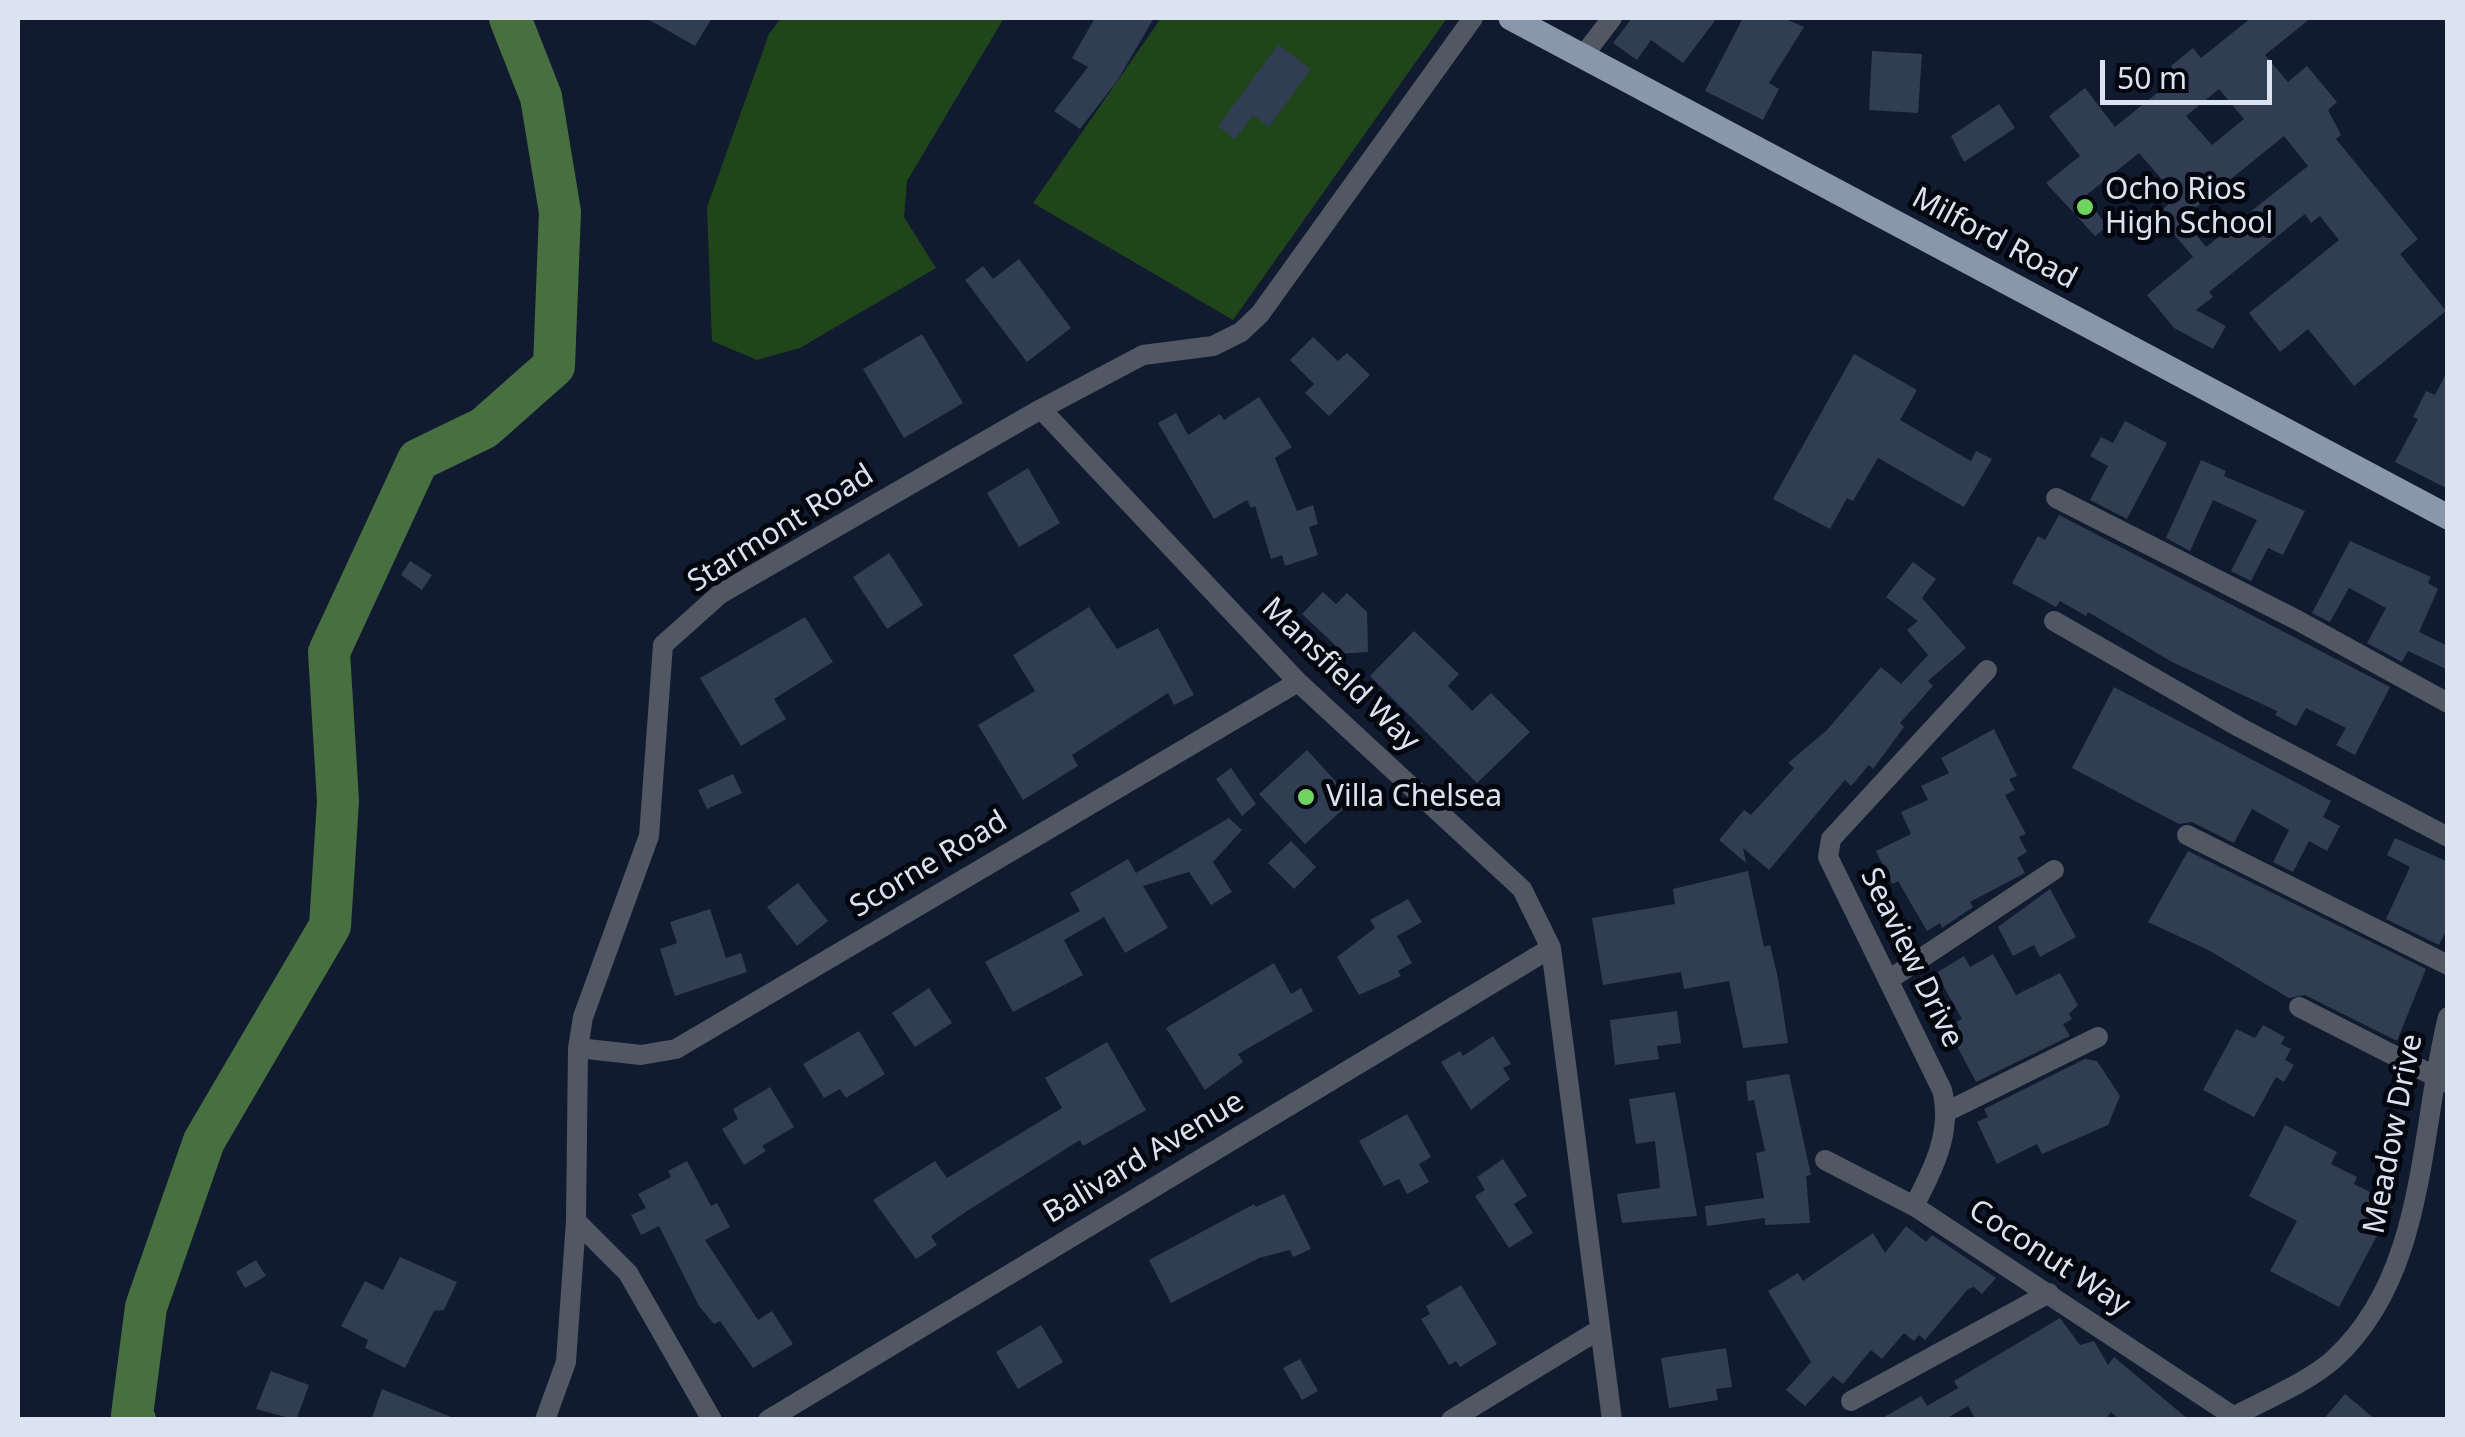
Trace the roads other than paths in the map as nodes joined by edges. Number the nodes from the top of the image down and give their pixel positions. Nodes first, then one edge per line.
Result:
1 (1474, 18) edge
2 (1511, 18) edge
3 (1612, 18) edge
4 (1583, 56) junction
5 (1042, 408) junction
6 (2056, 498) dead end
7 (2448, 518) edge
8 (2054, 621) dead end
9 (1987, 670) dead end
10 (1298, 682) junction
11 (2448, 704) edge
12 (2187, 835) dead end
13 (2448, 838) edge
14 (2054, 870) dead end
15 (1551, 948) junction
16 (2448, 964) edge
17 (1890, 979) junction
18 (2299, 1007) dead end
19 (2448, 1017) edge
20 (2098, 1036) dead end
21 (578, 1048) junction
22 (2440, 1079) edge
23 (1948, 1111) junction
24 (1825, 1160) dead end
25 (1914, 1206) junction
26 (576, 1221) junction
27 (2049, 1293) junction
28 (1597, 1331) junction
29 (1851, 1401) dead end
30 (2230, 1418) edge
31 (544, 1420) edge
32 (712, 1420) edge
33 (768, 1420) edge
34 (1450, 1420) edge
35 (1612, 1420) edge

1 - 5 street, Starmont Road
2 - 4 main road, Milford Road
3 - 4 street
4 - 7 main road, Milford Road
5 - 10 street, Mansfield Way
5 - 21 street, Starmont Road
6 - 11 street
8 - 13 street
9 - 17 street, Seaview Drive
10 - 15 street, Mansfield Way
10 - 21 street, Scorne Road
12 - 16 street
14 - 17 street
15 - 28 street, Mansfield Way
15 - 33 street, Balivard Avenue
17 - 23 street, Seaview Drive
18 - 22 street
19 - 22 street, Meadow Drive
20 - 23 street
21 - 26 street, Starmont Road
22 - 30 street, Meadow Drive
23 - 25 street
24 - 25 street, Coconut Way
25 - 27 street, Coconut Way
26 - 31 street, Starmont Road
26 - 32 street
27 - 29 street
27 - 30 street, Coconut Way
28 - 34 street
28 - 35 street, Mansfield Way

